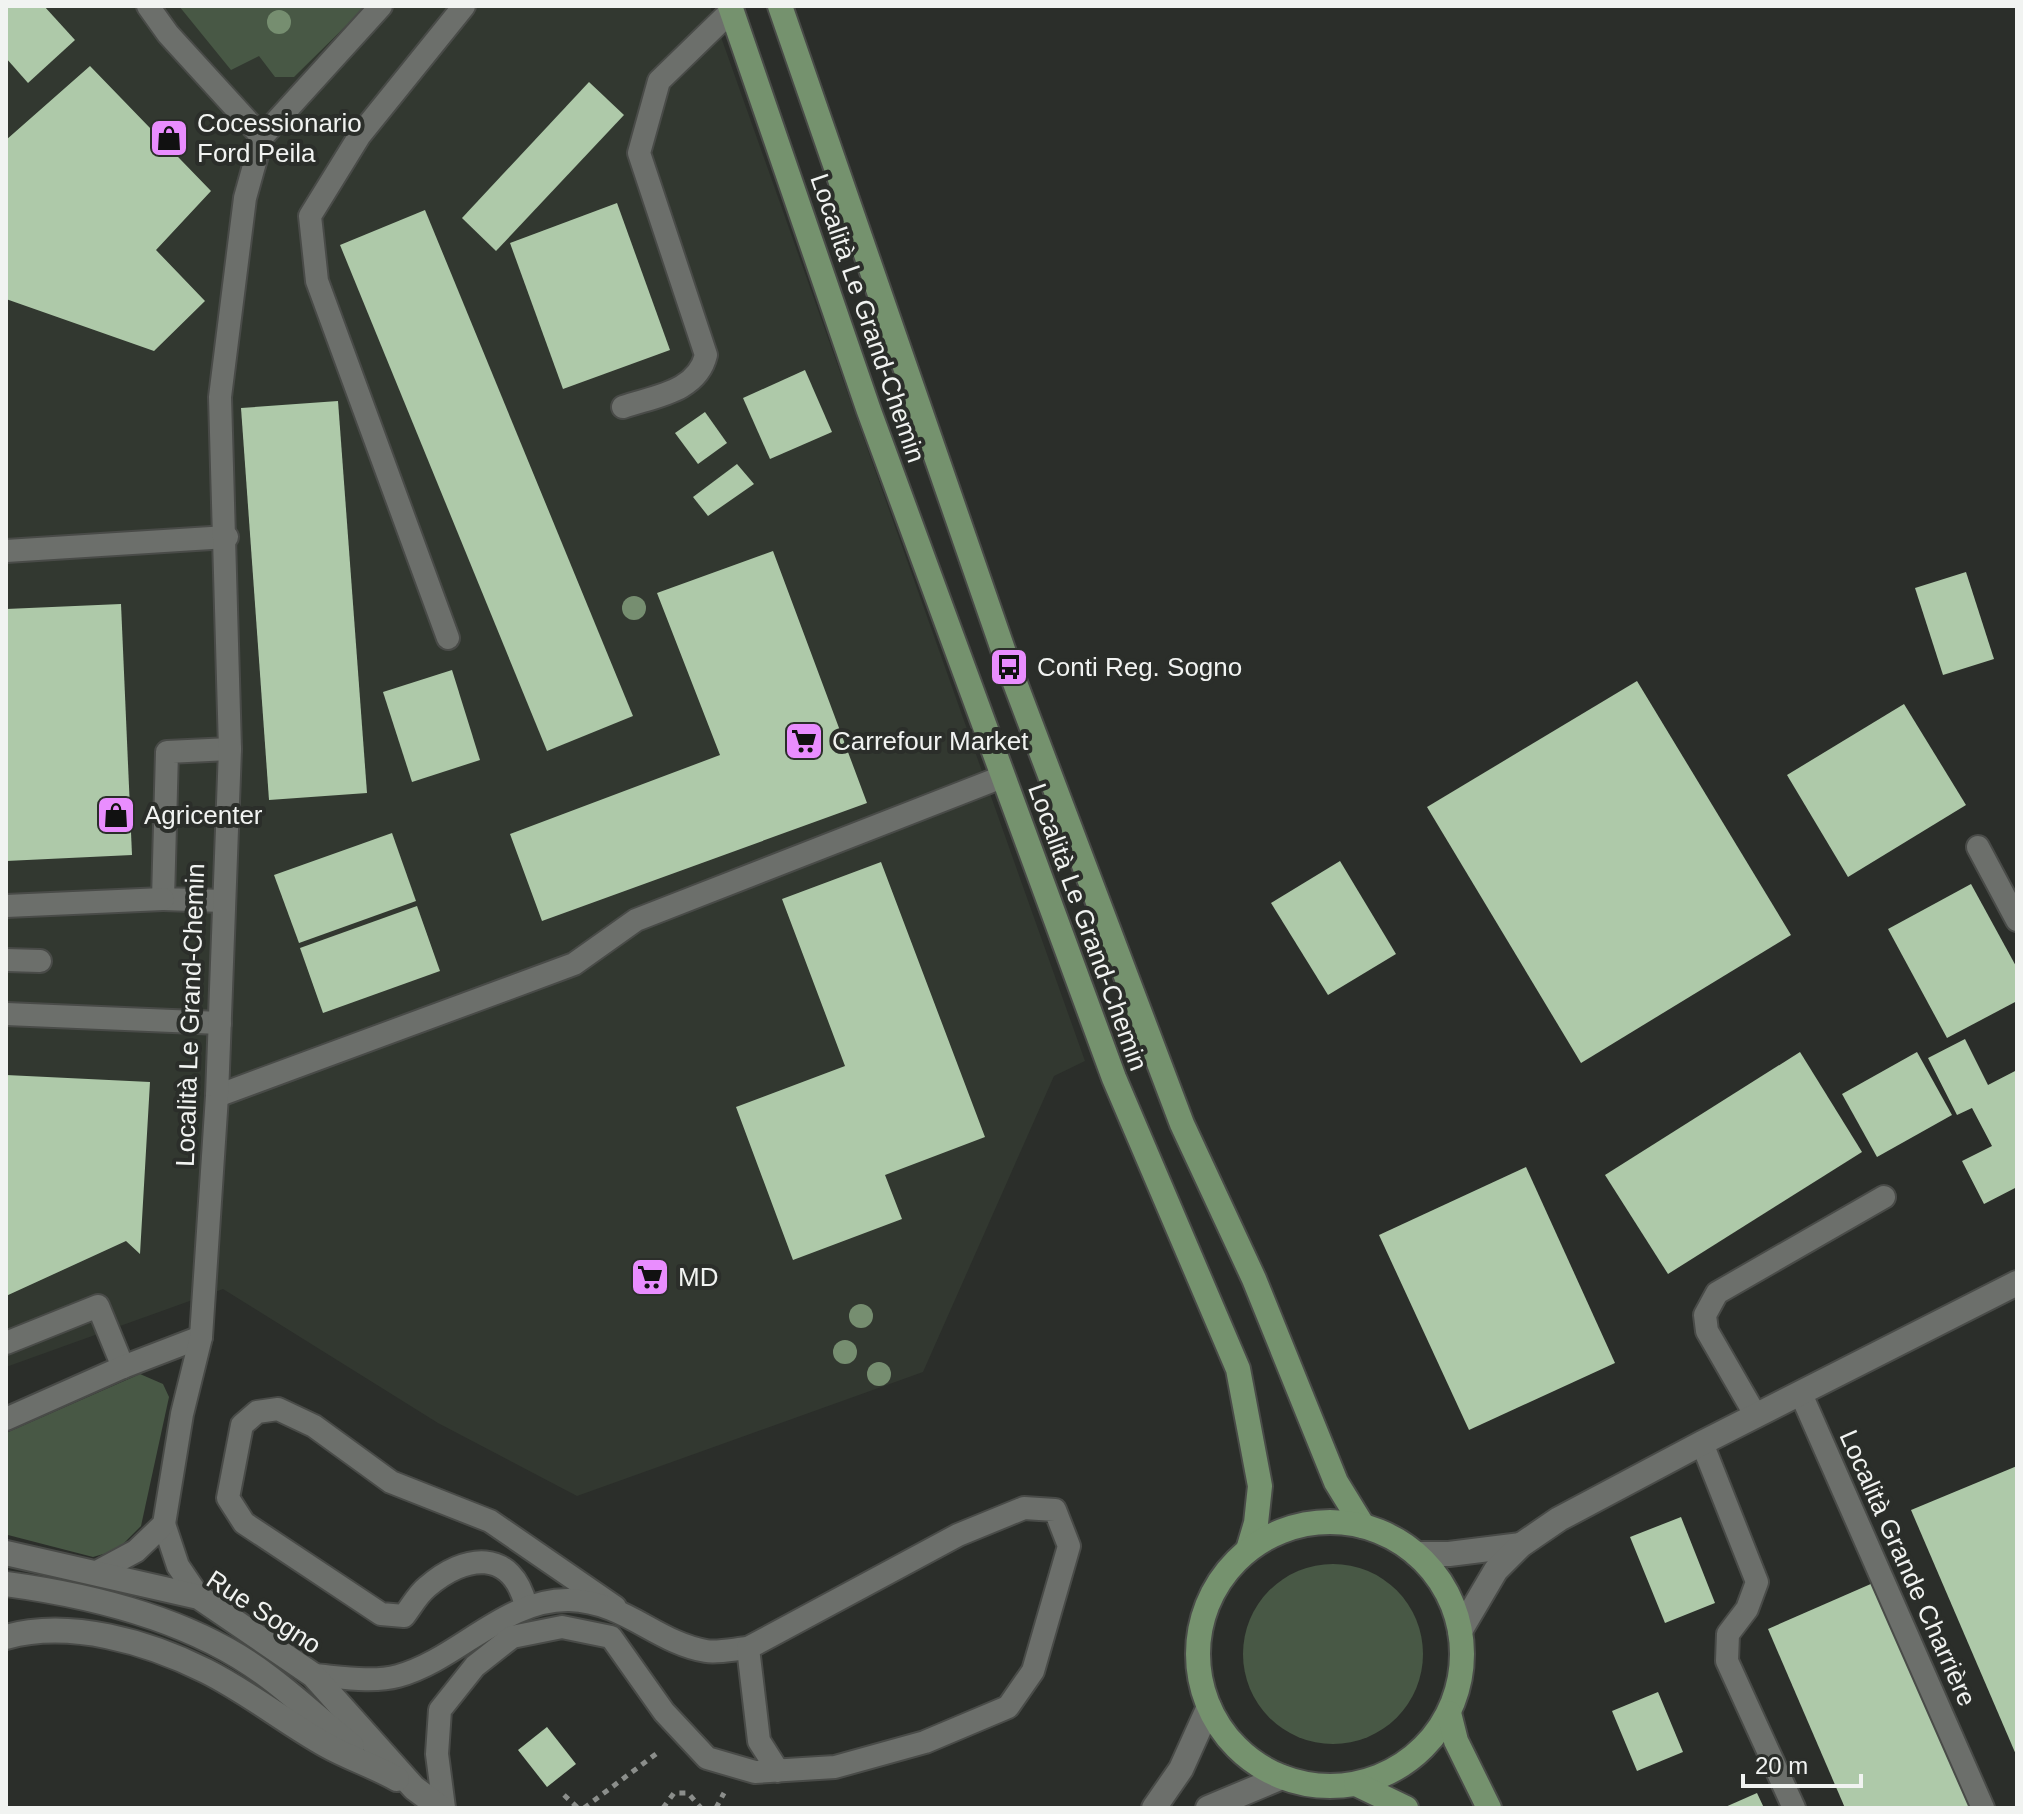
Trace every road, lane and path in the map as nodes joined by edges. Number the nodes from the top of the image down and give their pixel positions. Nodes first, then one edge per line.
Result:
1 (148, 6) edge
2 (381, 6) edge
3 (464, 6) edge
4 (780, 6) edge
5 (731, 8) edge
6 (262, 137) junction
7 (623, 407) dead end
8 (227, 537) junction
9 (6, 551) edge
10 (448, 638) dead end
11 (230, 749) junction
12 (1002, 777) junction
13 (1978, 847) dead end
14 (163, 899) junction
15 (223, 901) junction
16 (6, 906) edge
17 (2017, 920) edge
18 (6, 960) edge
19 (40, 961) dead end
20 (6, 1014) edge
21 (220, 1023) junction
22 (217, 1096) junction
23 (1884, 1197) dead end
24 (2017, 1283) edge
25 (201, 1337) junction
26 (6, 1343) edge
27 (123, 1367) junction
28 (1801, 1394) junction
29 (1756, 1416) junction
30 (6, 1419) edge
31 (1702, 1443) junction
32 (164, 1524) junction
33 (1363, 1526) junction
34 (1521, 1545) junction
35 (1248, 1550) junction
36 (6, 1553) edge
37 (1416, 1554) junction
38 (97, 1572) junction
39 (6, 1584) edge
40 (199, 1597) junction
41 (526, 1606) junction
42 (615, 1607) junction
43 (1460, 1631) junction
44 (6, 1637) edge
45 (748, 1648) junction
46 (313, 1675) junction
47 (1209, 1707) junction
48 (1449, 1713) junction
49 (683, 1734) junction
50 (375, 1766) junction
51 (778, 1771) junction
52 (1282, 1777) junction
53 (1356, 1784) junction
54 (414, 1788) junction
55 (564, 1795) dead end
56 (442, 1808) edge
57 (581, 1808) edge
58 (663, 1808) edge
59 (701, 1808) edge
60 (1154, 1808) edge
61 (1208, 1808) edge
62 (1406, 1808) edge
63 (1489, 1808) edge
64 (1794, 1808) edge
65 (1983, 1808) edge

1 - 6 lane
2 - 6 lane, Località Le Grand-Chemin
3 - 10 lane
4 - 33 main road, Località Le Grand-Chemin
5 - 7 lane
5 - 12 main road, Località Le Grand-Chemin
6 - 8 lane, Località Le Grand-Chemin
8 - 9 lane
8 - 11 lane, Località Le Grand-Chemin
11 - 14 lane
11 - 15 lane, Località Le Grand-Chemin
12 - 22 lane
12 - 35 main road, Località Le Grand-Chemin
13 - 17 lane
14 - 15 lane
14 - 16 lane
15 - 21 lane, Località Le Grand-Chemin
18 - 19 lane
20 - 21 lane
21 - 22 lane, Località Le Grand-Chemin
22 - 25 lane, Località Le Grand-Chemin
23 - 29 lane
24 - 28 street
25 - 27 lane
25 - 32 lane, Località Le Grand-Chemin
26 - 27 lane
27 - 30 lane
28 - 29 street
28 - 65 lane, Località Grande Charrière
29 - 31 street
31 - 34 street
31 - 64 lane
32 - 38 lane
32 - 40 lane
33 - 35 main road, Località Le Grand-Chemin
33 - 37 main road, Località Le Grand-Chemin
34 - 37 street
34 - 43 street
35 - 47 main road, Località Le Grand-Chemin
36 - 38 street, Rue Sogno
37 - 43 main road, Località Le Grand-Chemin
38 - 40 street, Rue Sogno
39 - 50 street, Rue Sogno
40 - 46 street, Rue Sogno
41 - 42 lane
41 - 42 lane
41 - 46 lane
42 - 45 lane
43 - 48 main road, Località Le Grand-Chemin
44 - 50 street
45 - 51 lane
45 - 51 lane
46 - 54 street, Rue Sogno
47 - 52 main road, Località Le Grand-Chemin
47 - 60 street
48 - 53 main road, Località Le Grand-Chemin
48 - 63 main road
49 - 51 lane
49 - 56 lane
49 - 57 path
50 - 54 street
52 - 53 main road, Località Le Grand-Chemin
52 - 61 street
53 - 62 main road, Località Le Grand-Chemin
54 - 56 street, Rue Sogno
55 - 57 path
58 - 59 path

